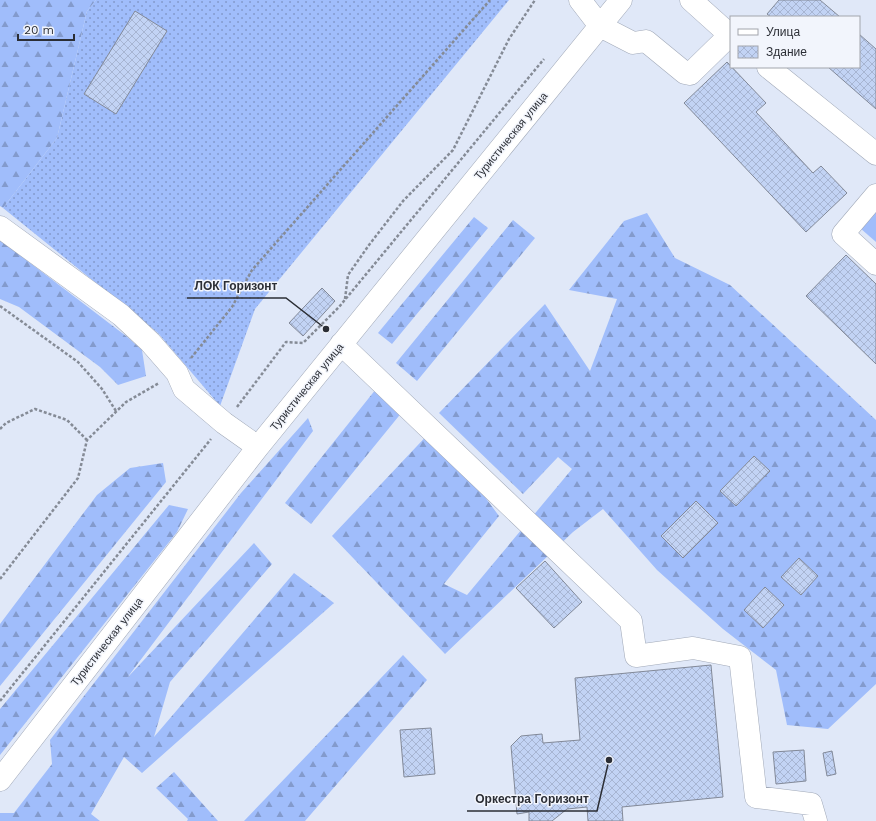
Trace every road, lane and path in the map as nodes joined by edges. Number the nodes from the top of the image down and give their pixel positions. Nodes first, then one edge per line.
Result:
1 (490, 0) edge
2 (535, 0) edge
3 (580, 0) edge
4 (621, 0) edge
5 (691, 0) edge
6 (600, 26) junction
7 (730, 35) edge
8 (545, 58) dead end
9 (769, 68) edge
10 (876, 154) edge
11 (876, 195) edge
12 (0, 227) edge
13 (876, 264) edge
14 (345, 300) junction
15 (0, 306) edge
16 (342, 344) junction
17 (177, 373) junction
18 (116, 411) junction
19 (224, 423) junction
20 (0, 430) edge
21 (86, 440) junction
22 (258, 447) junction
23 (0, 579) edge
24 (0, 701) edge
25 (0, 780) edge
26 (816, 821) edge

1 - 17 path
2 - 14 path
3 - 6 street
4 - 6 street, Туристическая улица
5 - 7 street
6 - 7 street
6 - 16 street, Туристическая улица
8 - 14 path
9 - 10 street
11 - 13 street
12 - 17 street
14 - 19 path
15 - 18 path
16 - 22 street, Туристическая улица
16 - 26 street
17 - 18 path
17 - 19 street
18 - 21 path
19 - 22 street
19 - 24 path
20 - 21 path
21 - 23 path
22 - 25 street, Туристическая улица

